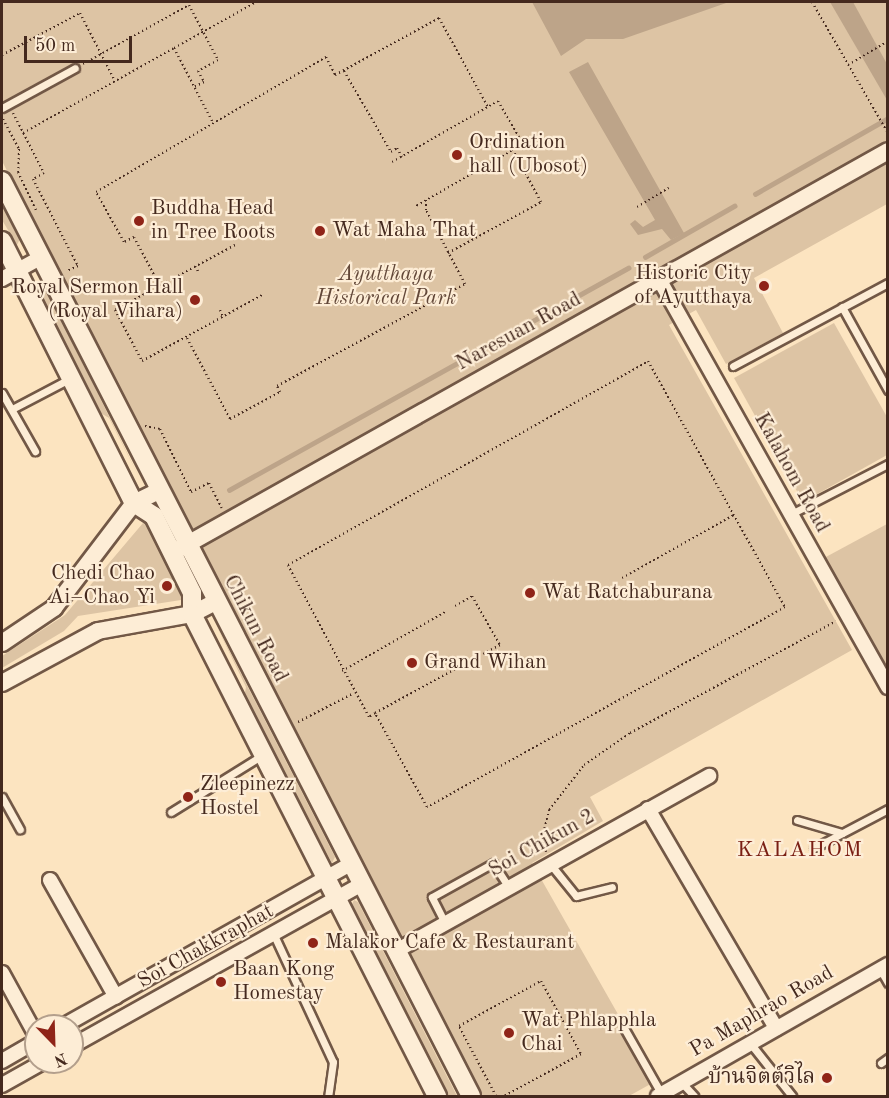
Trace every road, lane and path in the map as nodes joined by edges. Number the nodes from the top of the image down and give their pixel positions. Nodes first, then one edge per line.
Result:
1 (256, 2) edge
2 (812, 2) edge
3 (203, 32) junction
4 (886, 42) edge
5 (174, 48) junction
6 (101, 54) junction
7 (2, 55) edge
8 (848, 65) junction
9 (75, 68) joint
10 (344, 71) junction
11 (115, 81) junction
12 (194, 87) junction
13 (5, 106) edge
14 (488, 107) junction
15 (2, 116) edge
16 (213, 123) junction
17 (23, 133) junction
18 (888, 133) edge
19 (513, 150) junction
20 (888, 151) edge
21 (402, 157) junction
22 (392, 162) dead end
23 (2, 181) edge
24 (669, 188) dead end
25 (426, 200) junction
26 (416, 206) dead end
27 (637, 207) dead end
28 (39, 216) dead end
29 (2, 241) edge
30 (235, 245) dead end
31 (448, 253) junction
32 (40, 258) junction
33 (62, 262) dead end
34 (195, 266) junction
35 (67, 271) junction
36 (199, 273) dead end
37 (9, 275) edge
38 (71, 279) dead end
39 (659, 279) junction
40 (888, 283) edge
41 (160, 286) junction
42 (262, 295) dead end
43 (842, 307) junction
44 (220, 310) dead end
45 (223, 317) junction
46 (187, 338) junction
47 (733, 366) dead end
48 (70, 378) junction
49 (888, 390) edge
50 (2, 393) edge
51 (12, 409) junction
52 (139, 415) dead end
53 (35, 451) dead end
54 (888, 464) edge
55 (159, 491) junction
56 (134, 503) junction
57 (734, 515) junction
58 (790, 515) junction
59 (229, 521) junction
60 (179, 549) junction
61 (622, 578) dead end
62 (216, 602) junction
63 (455, 606) dead end
64 (445, 612) dead end
65 (192, 614) junction
66 (846, 615) junction
67 (2, 643) edge
68 (483, 654) dead end
69 (472, 660) dead end
70 (342, 671) junction
71 (2, 683) edge
72 (887, 686) edge
73 (355, 693) junction
74 (375, 713) junction
75 (282, 729) junction
76 (264, 754) junction
77 (709, 776) dead end
78 (2, 797) edge
79 (648, 809) junction
80 (888, 809) edge
81 (171, 812) dead end
82 (797, 819) dead end
83 (20, 829) dead end
84 (842, 833) junction
85 (813, 849) dead end
86 (549, 863) junction
87 (351, 864) junction
88 (326, 877) junction
89 (50, 880) dead end
90 (362, 884) junction
91 (508, 886) junction
92 (612, 887) dead end
93 (336, 897) junction
94 (445, 923) junction
95 (273, 933) junction
96 (396, 951) junction
97 (884, 967) edge
98 (157, 973) junction
99 (2, 974) edge
100 (888, 983) edge
101 (168, 993) junction
102 (116, 996) junction
103 (24, 1014) edge
104 (84, 1014) edge
105 (624, 1028) dead end
106 (776, 1028) junction
107 (84, 1039) edge
108 (750, 1043) junction
109 (24, 1048) edge
110 (2, 1061) edge
111 (24, 1073) edge
112 (682, 1083) junction
113 (2, 1085) edge
114 (328, 1096) edge
115 (437, 1096) edge
116 (471, 1096) edge
117 (496, 1096) edge
118 (504, 1096) edge
119 (660, 1096) edge
120 (694, 1096) edge
121 (792, 1096) edge

1 - 3 path
2 - 8 path
3 - 5 path
3 - 6 path
3 - 12 path
4 - 8 path
5 - 11 path
5 - 12 path
6 - 7 path
6 - 9 path
6 - 11 path
8 - 18 path
9 - 13 lane
10 - 14 path
10 - 16 path
10 - 21 path
11 - 17 path
12 - 16 path
13 - 17 path
14 - 19 path
14 - 21 path
15 - 28 path
16 - 41 path
17 - 35 path
19 - 25 path
19 - 31 path
20 - 39 street, Naresuan Road
21 - 22 path
23 - 32 main road, Chikun Road
24 - 27 path
25 - 26 path
25 - 31 path
29 - 37 main road, Chikun Road
30 - 34 path
31 - 46 path
32 - 37 street
32 - 55 main road, Chikun Road
33 - 35 path
34 - 36 path
34 - 41 path
35 - 38 path
37 - 48 main road, Chikun Road
39 - 58 street, Kalahom Road
39 - 59 street, Naresuan Road
40 - 43 lane
41 - 46 path
42 - 45 path
43 - 47 lane
43 - 49 lane
44 - 45 path
45 - 46 path
48 - 51 lane
48 - 56 main road, Chikun Road
50 - 51 lane
51 - 53 lane
52 - 59 path
54 - 58 lane
55 - 56 street
55 - 60 main road, Chikun Road
56 - 60 main road, Chikun Road
56 - 67 street
57 - 61 path
57 - 70 path
57 - 74 path
58 - 66 street, Kalahom Road
59 - 60 street, Naresuan Road
60 - 62 main road, Chikun Road
60 - 65 main road, Chikun Road
62 - 65 street
62 - 75 main road, Chikun Road
63 - 68 path
64 - 70 path
65 - 71 street
65 - 76 main road, Chikun Road
66 - 72 street, Kalahom Road
66 - 86 path
69 - 74 path
70 - 73 path
73 - 74 path
73 - 75 path
75 - 87 main road, Chikun Road
76 - 81 lane
76 - 88 main road, Chikun Road
77 - 79 street, Soi Chikun 2
78 - 83 lane
79 - 86 street, Soi Chikun 2
79 - 106 street
80 - 84 lane
82 - 84 lane
84 - 85 lane
86 - 91 street, Soi Chikun 2
86 - 92 lane
87 - 88 street, Soi Chakkraphat
87 - 90 main road, Chikun Road
88 - 93 main road, Chikun Road
88 - 98 street, Soi Chakkraphat
89 - 102 street
90 - 93 street, Soi Chakkraphat
90 - 96 main road, Chikun Road
91 - 94 street, Soi Chikun 2
91 - 94 lane
93 - 95 street, Soi Chakkraphat
93 - 115 main road, Chikun Road
94 - 96 street, Soi Chikun 2
95 - 101 street, Soi Chakkraphat
95 - 114 lane
96 - 116 main road, Chikun Road
97 - 100 lane
97 - 106 street, Pa Maphrao Road
98 - 101 street
98 - 102 street, Soi Chakkraphat
99 - 103 street
101 - 107 street, Soi Chakkraphat
102 - 104 street, Soi Chakkraphat
105 - 119 lane
106 - 108 street, Pa Maphrao Road
108 - 112 street, Pa Maphrao Road
108 - 121 lane
109 - 110 street
111 - 113 street
112 - 119 street, Pa Maphrao Road
112 - 120 lane
117 - 118 path

